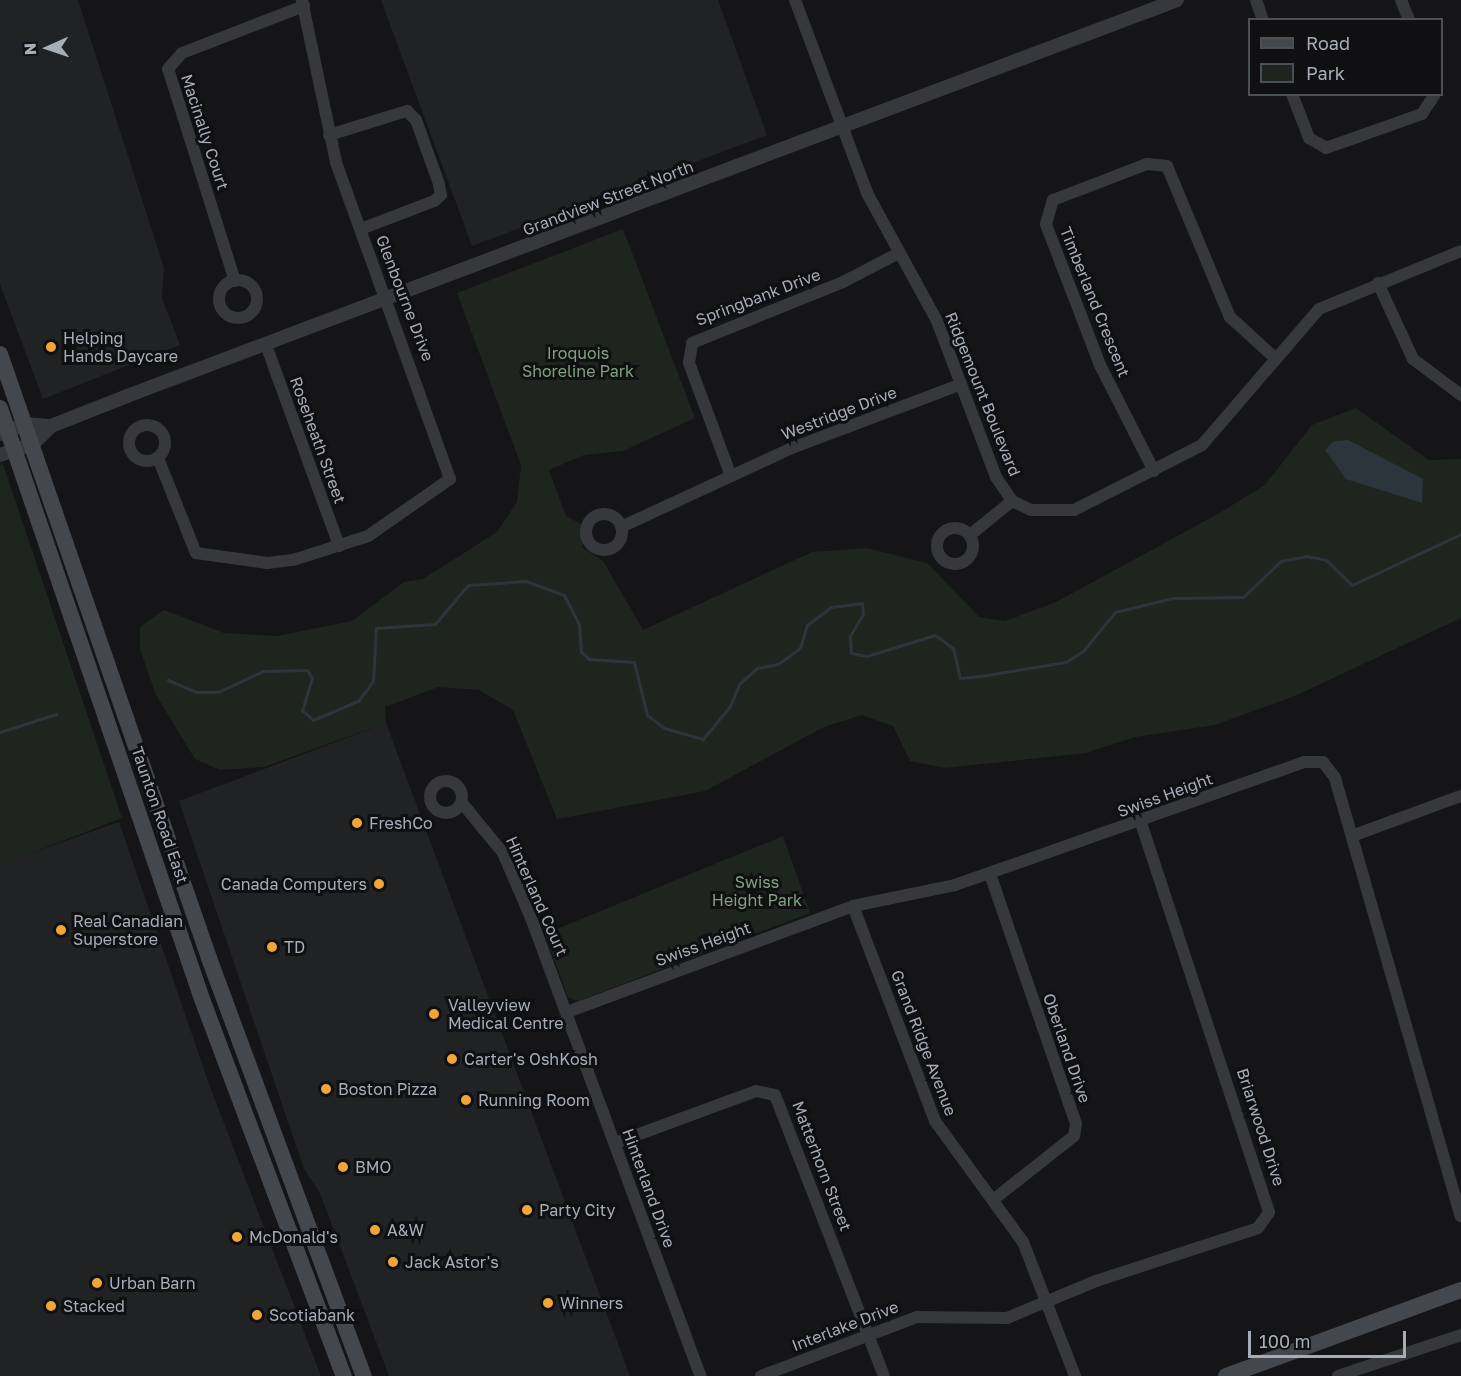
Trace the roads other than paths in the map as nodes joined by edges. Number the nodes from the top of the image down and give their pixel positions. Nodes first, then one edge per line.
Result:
1 (795, 0) edge
2 (1177, 0) edge
3 (1256, 0) edge
4 (1401, 0) edge
5 (303, 3) edge
6 (1262, 18) edge
7 (1407, 18) edge
8 (1293, 96) edge
9 (1434, 96) edge
10 (843, 127) junction
11 (329, 135) junction
12 (361, 229) junction
13 (1461, 251) edge
14 (899, 253) junction
15 (235, 281) dead end
16 (1378, 283) junction
17 (388, 298) junction
18 (266, 345) junction
19 (0, 354) edge
20 (1276, 359) junction
21 (961, 384) junction
22 (1461, 395) edge
23 (0, 408) edge
24 (26, 424) junction
25 (51, 426) junction
26 (4, 433) edge
27 (34, 443) junction
28 (8, 452) edge
29 (158, 458) dead end
30 (1154, 471) junction
31 (731, 476) junction
32 (1012, 501) junction
33 (621, 527) dead end
34 (970, 535) dead end
35 (339, 546) junction
36 (1461, 796) edge
37 (462, 803) dead end
38 (1141, 822) junction
39 (1352, 836) junction
40 (990, 874) junction
41 (854, 906) junction
42 (567, 1012) junction
43 (615, 1143) junction
44 (993, 1200) junction
45 (1461, 1216) edge
46 (1461, 1290) edge
47 (1046, 1299) junction
48 (868, 1334) junction
49 (1461, 1335) edge
50 (344, 1376) edge
51 (364, 1376) edge
52 (700, 1376) edge
53 (761, 1376) edge
54 (884, 1376) edge
55 (1075, 1376) edge
56 (1226, 1376) edge
57 (1338, 1376) edge

1 - 10 street, Ridgemount Boulevard
2 - 10 street, Grandview Street North
3 - 6 street
4 - 7 street
5 - 11 street, Glenbourne Drive
5 - 15 street, Macinally Court
8 - 9 street
10 - 14 street, Ridgemount Boulevard
10 - 17 street, Grandview Street North
11 - 12 street, Glenbourne Drive
11 - 12 street
12 - 17 street, Glenbourne Drive
13 - 16 street, Ridgemount Boulevard
14 - 21 street, Ridgemount Boulevard
14 - 31 street, Springbank Drive
16 - 20 street, Ridgemount Boulevard
16 - 22 street
17 - 18 street, Grandview Street North
17 - 35 street, Glenbourne Drive
18 - 25 street, Grandview Street North
18 - 35 street, Roseheath Street
19 - 24 main road, Taunton Road East
20 - 30 street, Ridgemount Boulevard
20 - 30 street, Timberland Crescent
21 - 31 street, Westridge Drive
21 - 32 street, Ridgemount Boulevard
23 - 26 main road, Taunton Road East
24 - 25 street, Grandview Street North
24 - 26 street, Grandview Street North
24 - 27 main road, Taunton Road East
25 - 27 street, Grandview Street North
26 - 28 main road, Taunton Road East
27 - 28 street, Grandview Street North
27 - 51 main road, Taunton Road East
28 - 50 main road, Taunton Road East
29 - 35 street
30 - 32 street, Ridgemount Boulevard
31 - 33 street, Westridge Drive
32 - 34 street
36 - 39 street
37 - 42 street, Hinterland Court
38 - 39 street, Swiss Height
38 - 40 street, Swiss Height
38 - 47 street, Briarwood Drive
39 - 45 street, Swiss Height
40 - 41 street, Swiss Height
40 - 44 street, Oberland Drive
41 - 42 street, Swiss Height
41 - 44 street, Grand Ridge Avenue
42 - 43 street, Hinterland Drive
43 - 48 street, Matterhorn Street
43 - 52 street, Hinterland Drive
44 - 47 street, Grand Ridge Avenue
46 - 56 main road
47 - 48 street, Interlake Drive
47 - 55 street, Grand Ridge Avenue
48 - 53 street, Interlake Drive
48 - 54 street, Matterhorn Street
49 - 57 street

